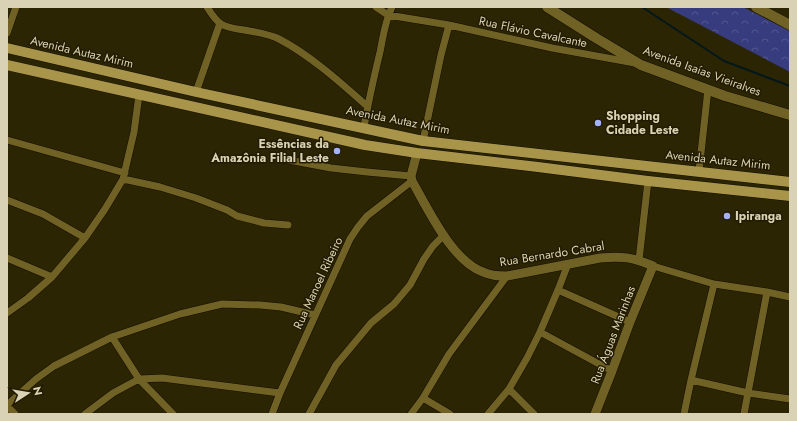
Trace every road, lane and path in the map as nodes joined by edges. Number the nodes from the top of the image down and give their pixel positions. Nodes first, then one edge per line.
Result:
1 (16, 7) edge
2 (207, 7) edge
3 (376, 7) edge
4 (392, 7) edge
5 (547, 7) edge
6 (756, 7) edge
7 (388, 14) junction
8 (220, 23) junction
9 (449, 25) junction
10 (790, 26) edge
11 (7, 33) edge
12 (7, 48) edge
13 (7, 64) edge
14 (641, 65) junction
15 (708, 89) junction
16 (196, 92) junction
17 (139, 95) junction
18 (367, 106) junction
19 (790, 114) edge
20 (364, 128) junction
21 (7, 140) edge
22 (423, 141) junction
23 (417, 153) junction
24 (278, 158) dead end
25 (699, 171) junction
26 (124, 176) junction
27 (412, 178) junction
28 (648, 181) junction
29 (790, 182) edge
30 (790, 196) edge
31 (7, 200) edge
32 (288, 225) dead end
33 (444, 236) junction
34 (84, 238) junction
35 (7, 258) edge
36 (639, 260) junction
37 (568, 264) junction
38 (653, 266) junction
39 (507, 276) junction
40 (52, 277) junction
41 (714, 284) junction
42 (558, 290) junction
43 (767, 292) junction
44 (790, 297) edge
45 (7, 313) edge
46 (315, 315) junction
47 (630, 322) junction
48 (540, 332) junction
49 (112, 337) junction
50 (612, 371) junction
51 (139, 379) junction
52 (691, 380) junction
53 (509, 389) junction
54 (280, 393) junction
55 (748, 394) junction
56 (423, 398) junction
57 (790, 399) edge
58 (7, 406) edge
59 (90, 413) edge
60 (15, 414) edge
61 (173, 414) edge
62 (272, 414) edge
63 (309, 414) edge
64 (411, 414) edge
65 (450, 414) edge
66 (488, 414) edge
67 (534, 414) edge
68 (595, 414) edge
69 (684, 414) edge
70 (744, 414) edge

1 - 11 street
2 - 8 street
3 - 7 street, Rua Flávio Cavalcante
4 - 7 street
5 - 14 main road, Avenida Isaías Vieiralves
6 - 10 main road
7 - 9 street, Rua Flávio Cavalcante
7 - 18 street
8 - 16 street
8 - 18 street
9 - 14 street, Rua Flávio Cavalcante
9 - 22 street
12 - 16 main road, Avenida Autaz Mirim
13 - 17 main road
14 - 15 main road, Avenida Isaías Vieiralves
15 - 19 main road, Avenida Isaías Vieiralves
15 - 25 street
16 - 20 main road, Avenida Autaz Mirim
17 - 23 main road
17 - 26 street
18 - 20 street
20 - 22 main road, Avenida Autaz Mirim
21 - 26 street
22 - 25 main road, Avenida Autaz Mirim
23 - 27 street
23 - 28 main road
24 - 27 street
25 - 29 main road, Avenida Autaz Mirim
26 - 32 street
26 - 34 street
27 - 33 street, Rua Bernardo Cabral
27 - 46 street, Rua Manoel Ribeiro
28 - 30 main road
28 - 36 street
31 - 34 street
33 - 39 street, Rua Bernardo Cabral
33 - 63 street
34 - 40 street
35 - 40 street
36 - 37 street, Rua Bernardo Cabral
36 - 38 street, Rua Bernardo Cabral
37 - 39 street, Rua Bernardo Cabral
37 - 42 street
38 - 41 street, Rua Bernardo Cabral
38 - 47 street, Rua Águas Marinhas
39 - 56 street
40 - 45 street
41 - 43 street, Rua Bernardo Cabral
41 - 52 street
42 - 47 street
42 - 48 street
43 - 44 street, Rua Bernardo Cabral
43 - 55 street
46 - 49 street
46 - 54 street, Rua Manoel Ribeiro
47 - 50 street, Rua Águas Marinhas
48 - 50 street
48 - 53 street
49 - 51 street
49 - 58 street
50 - 68 street, Rua Águas Marinhas
51 - 54 street
51 - 59 street
51 - 61 street
52 - 55 street
52 - 69 street
53 - 66 street
53 - 67 street
54 - 62 street, Rua Manoel Ribeiro
55 - 57 street
55 - 70 street
56 - 64 street
56 - 65 street
58 - 60 street

